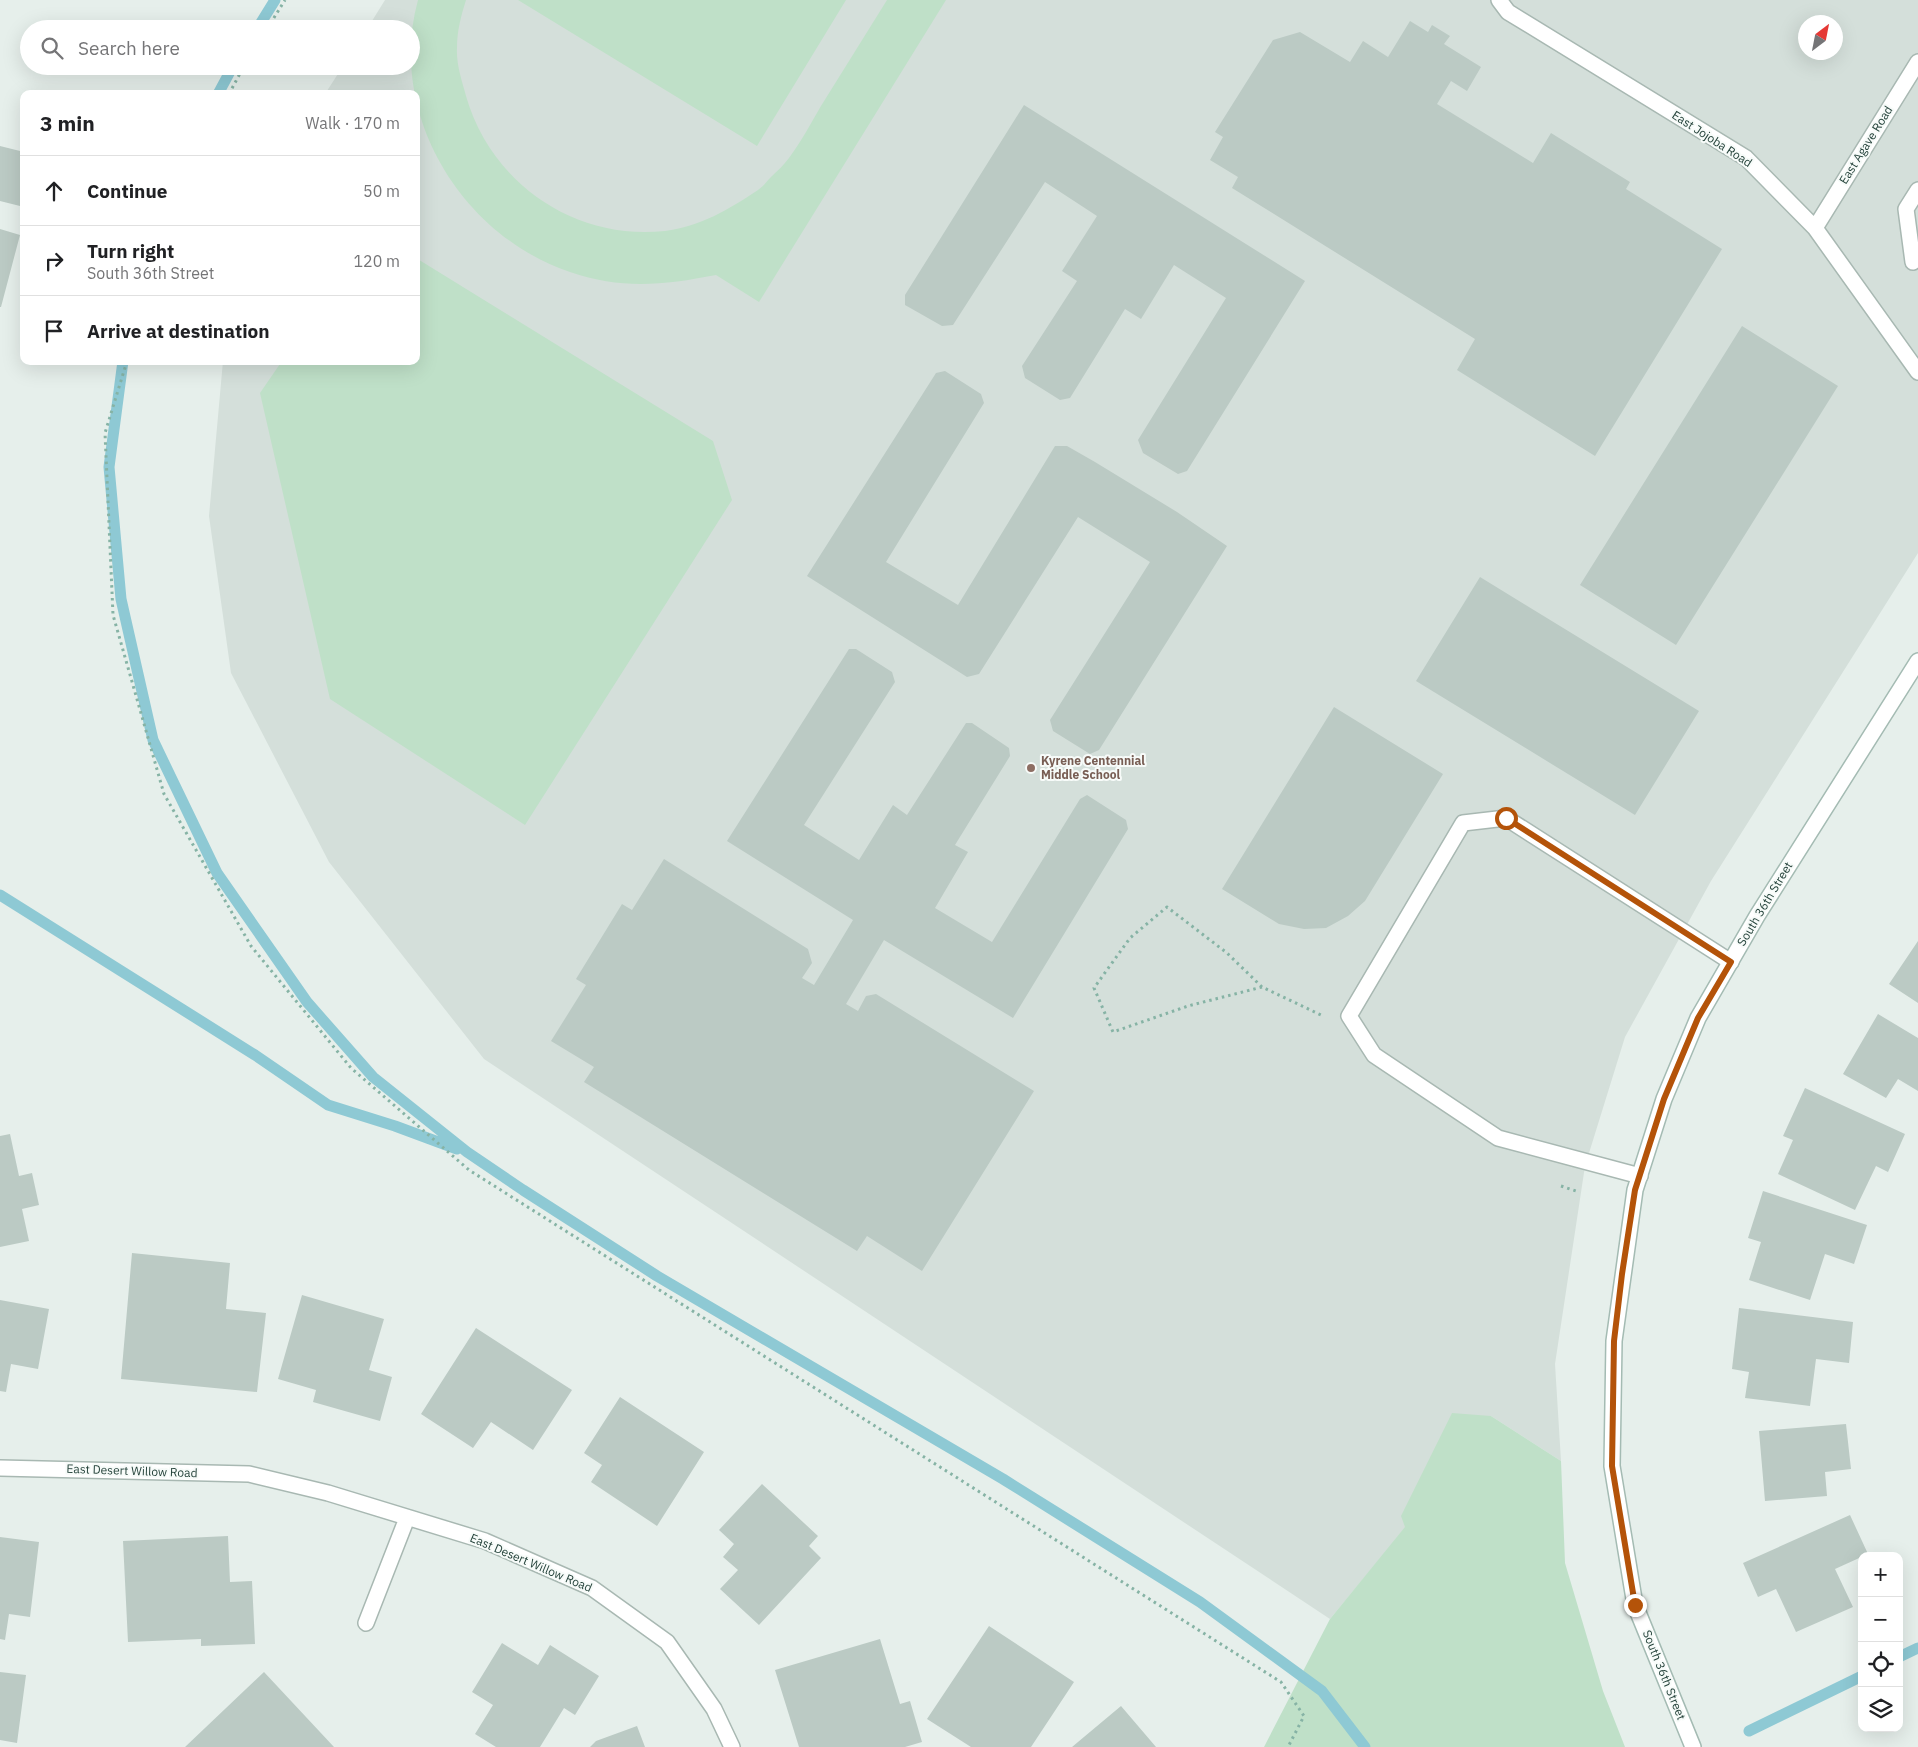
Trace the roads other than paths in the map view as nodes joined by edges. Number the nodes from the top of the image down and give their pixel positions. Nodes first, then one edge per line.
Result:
1 (1499, 0) edge
2 (1918, 62) edge
3 (1918, 190) edge
4 (1815, 228) junction
5 (1913, 262) dead end
6 (1918, 372) edge
7 (1918, 661) edge
8 (1731, 962) junction
9 (1640, 1176) junction
10 (0, 1468) edge
11 (407, 1518) junction
12 (366, 1623) dead end
13 (732, 1747) edge
14 (1693, 1747) edge

1 - 4 street, East Jojoba Road
2 - 4 street, East Agave Road
3 - 5 street
4 - 6 street, East Jojoba Road
7 - 8 street, South 36th Street
8 - 9 street, South 36th Street
8 - 9 street
9 - 14 street, South 36th Street
10 - 11 street, East Desert Willow Road
11 - 12 street
11 - 13 street, East Desert Willow Road

